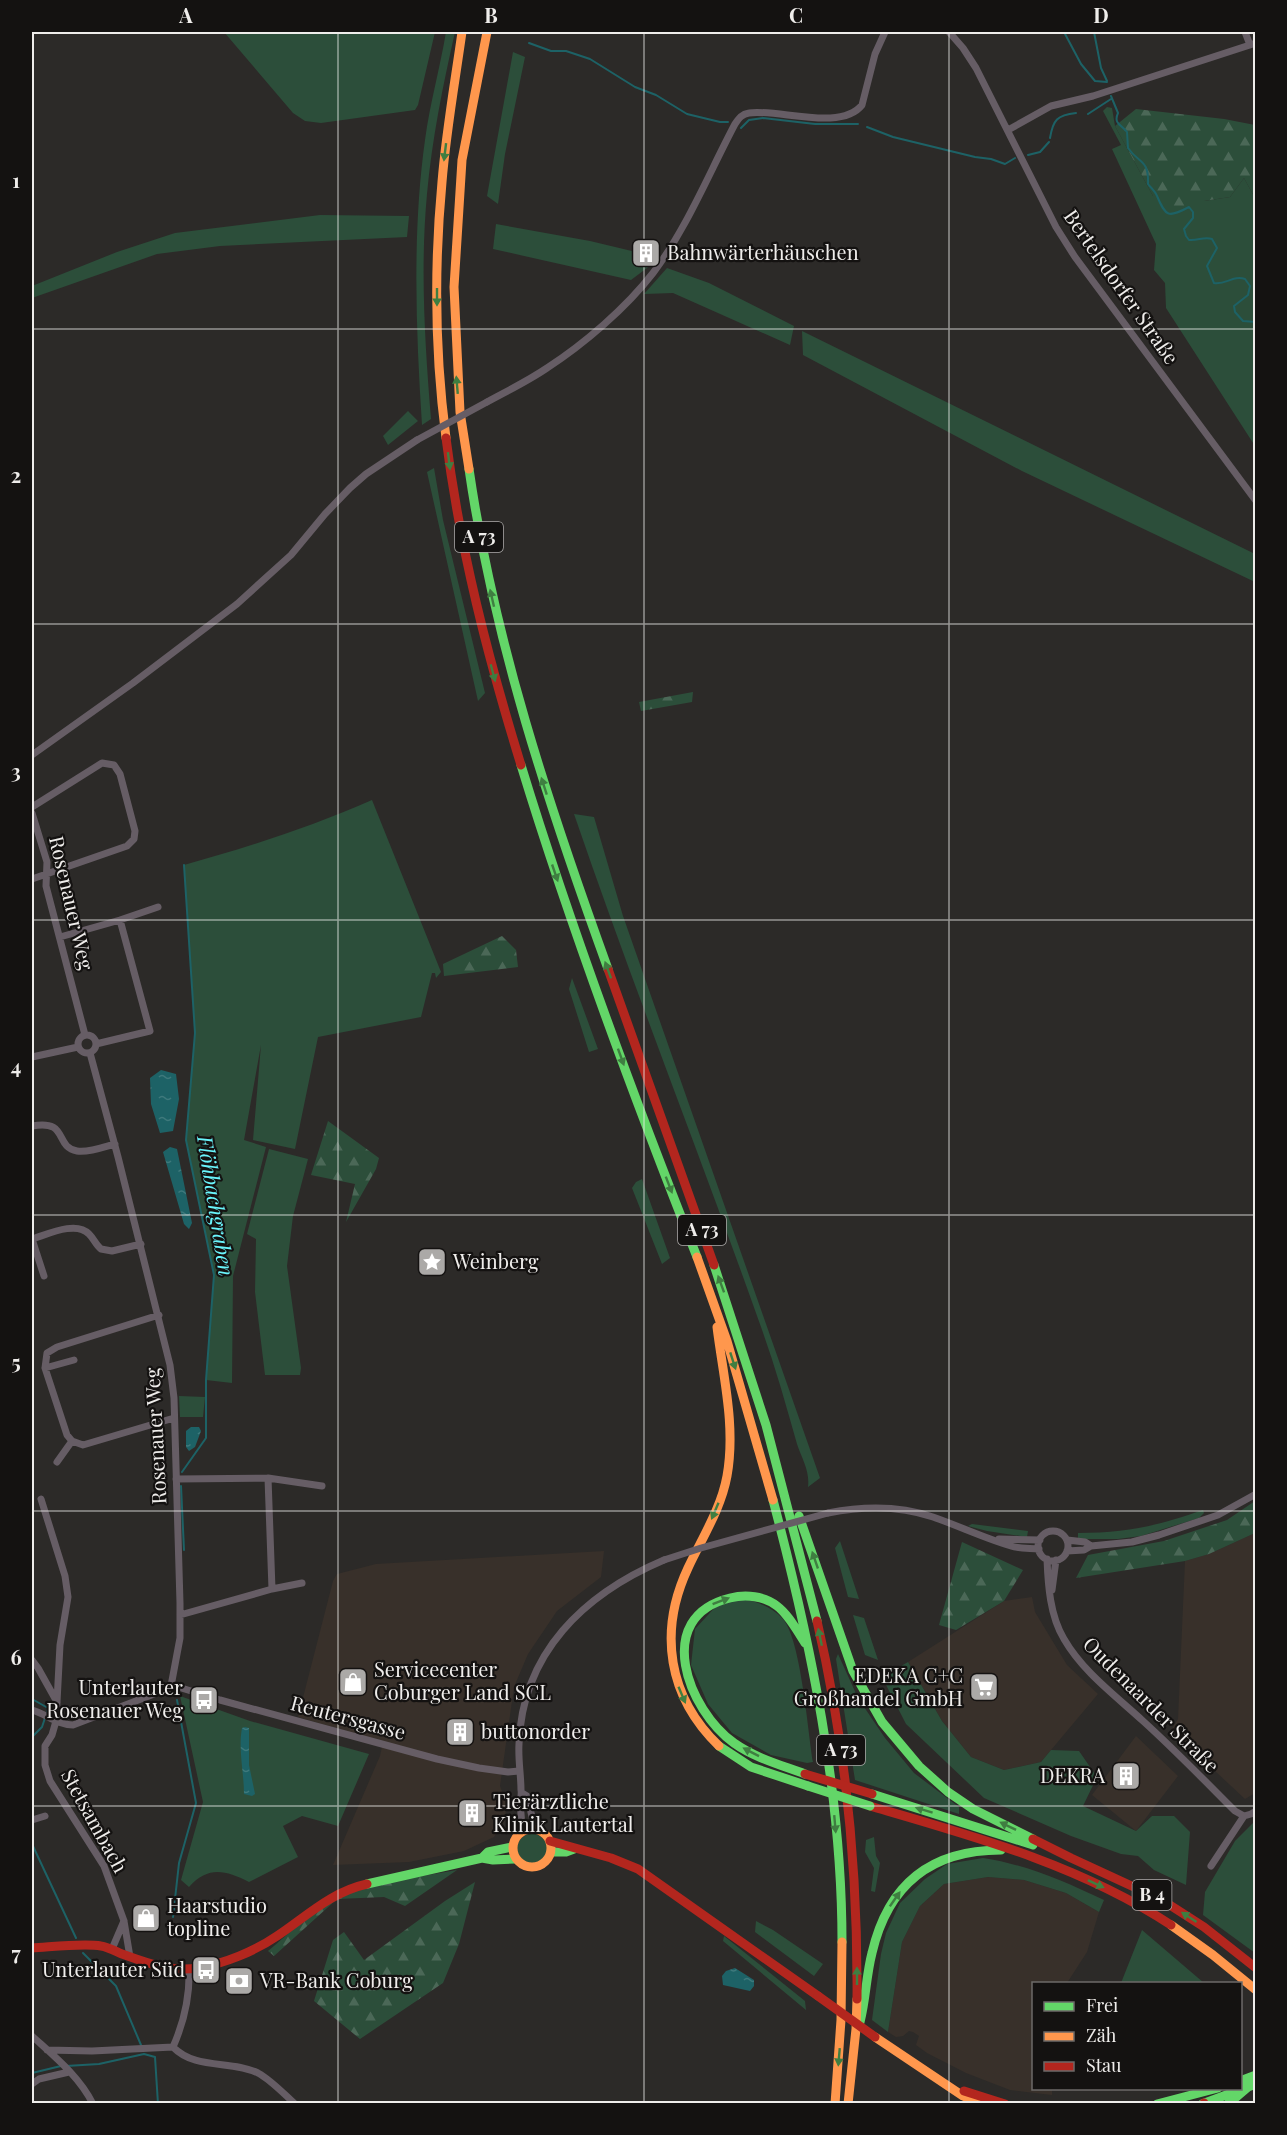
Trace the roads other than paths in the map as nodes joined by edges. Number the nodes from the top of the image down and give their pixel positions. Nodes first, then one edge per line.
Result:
1 (462, 32) edge
2 (468, 32) edge
3 (487, 32) edge
4 (885, 32) edge
5 (949, 32) edge
6 (1245, 32) edge
7 (1253, 44) edge
8 (454, 94) junction
9 (1008, 130) junction
10 (1256, 501) edge
11 (32, 755) edge
12 (32, 807) edge
13 (32, 813) edge
14 (46, 873) junction
15 (32, 879) edge
16 (158, 908) dead end
17 (120, 920) junction
18 (60, 937) junction
19 (85, 1035) junction
20 (96, 1044) junction
21 (78, 1047) junction
22 (90, 1053) junction
23 (32, 1058) edge
24 (32, 1126) edge
25 (115, 1144) junction
26 (32, 1239) edge
27 (141, 1244) junction
28 (44, 1276) dead end
29 (715, 1305) junction
30 (159, 1315) junction
31 (74, 1360) dead end
32 (45, 1368) junction
33 (174, 1418) junction
34 (72, 1441) junction
35 (57, 1462) dead end
36 (780, 1471) junction
37 (268, 1478) junction
38 (176, 1479) junction
39 (322, 1485) dead end
40 (1256, 1494) edge
41 (41, 1500) dead end
42 (993, 1540) junction
43 (1040, 1540) junction
44 (1066, 1540) junction
45 (1091, 1546) junction
46 (1039, 1549) junction
47 (1067, 1551) junction
48 (1047, 1559) junction
49 (1056, 1560) junction
50 (302, 1582) dead end
51 (272, 1589) junction
52 (1051, 1593) junction
53 (180, 1615) junction
54 (810, 1650) junction
55 (32, 1660) edge
56 (171, 1686) junction
57 (57, 1702) junction
58 (33, 1710) edge
59 (53, 1719) junction
60 (73, 1725) junction
61 (52, 1735) junction
62 (519, 1771) junction
63 (522, 1793) junction
64 (1256, 1810) edge
65 (45, 1816) dead end
66 (1244, 1816) junction
67 (32, 1820) edge
68 (535, 1829) junction
69 (522, 1831) junction
70 (550, 1841) junction
71 (512, 1848) junction
72 (574, 1849) junction
73 (551, 1852) junction
74 (1016, 1852) junction
75 (1060, 1853) junction
76 (477, 1859) junction
77 (515, 1859) junction
78 (1211, 1866) dead end
79 (124, 1921) junction
80 (32, 1947) edge
81 (112, 1949) junction
82 (130, 1957) junction
83 (1256, 1968) edge
84 (189, 1969) junction
85 (1256, 1990) edge
86 (855, 2034) junction
87 (32, 2036) edge
88 (174, 2047) junction
89 (47, 2050) junction
90 (69, 2072) junction
91 (1256, 2075) edge
92 (32, 2084) edge
93 (1248, 2084) edge
94 (947, 2086) junction
95 (1216, 2090) edge
96 (1233, 2090) edge
97 (1242, 2090) edge
98 (1203, 2102) edge
99 (93, 2103) edge
100 (295, 2103) edge
101 (836, 2103) edge
102 (848, 2103) edge
103 (981, 2103) edge
104 (1005, 2103) edge
105 (1157, 2103) edge
106 (1228, 2103) edge

1 - 8 main road
2 - 8 main road, A 73
36 -> 3 main road, A 73
4 - 11 street, bridge
5 - 9 street, Bertelsdorfer Straße
6 - 7 street
7 - 9 street
8 -> 29 main road, A 73
9 - 10 street, Bertelsdorfer Straße
12 - 14 street
13 - 14 street, Rosenauer Weg
14 - 15 street
14 - 18 street, Rosenauer Weg
16 - 17 street
17 - 18 street
17 - 20 street
18 - 19 street, Rosenauer Weg
19 - 20 street
19 - 21 street
20 - 22 street
21 - 22 street
21 - 23 street
22 - 25 street, Rosenauer Weg
24 - 25 street
25 - 27 street, Rosenauer Weg
26 - 27 street
26 - 28 street
27 - 30 street, Rosenauer Weg
29 -> 54 main road, A 73
29 -> 74 main road, bridge
30 - 32 street
30 - 33 street, Rosenauer Weg
31 - 32 street
32 - 34 street
33 - 34 street
33 - 38 street, Rosenauer Weg
34 - 35 street
75 -> 36 main road
86 -> 36 main road, A 73
37 - 38 street
37 - 39 street
37 - 51 street
38 - 53 street, Rosenauer Weg
40 - 45 street
41 - 57 street, Stetsambach
42 - 43 street
42 - 46 street
42 - 62 street, bridge
43 - 44 street
43 - 46 street
44 - 45 street
44 - 47 street
45 - 47 street
46 - 48 street
47 - 49 street
48 - 49 street
48 - 52 street, Oudenaarder Straße
49 - 52 street, Oudenaarder Straße
50 - 51 street
51 - 53 street
52 - 66 street, Oudenaarder Straße
53 - 56 street, Rosenauer Weg
75 -> 54 main road, bridge
54 -> 101 main road, A 73
55 - 57 street
56 - 60 street
56 - 62 street, Reutersgasse
57 - 59 street, Stetsambach
58 - 59 street
59 - 60 street
59 - 61 street, Stetsambach
60 - 61 street
61 - 79 street, Stetsambach
62 - 63 street
63 - 68 street
63 - 69 street
64 - 66 street
65 - 67 street
66 - 78 street
68 - 69 main road
68 - 70 main road
69 - 71 main road
70 - 72 main road
70 - 73 main road
71 - 76 main road
71 - 77 main road
72 - 73 main road
72 - 94 main road, bridge
73 - 77 main road
74 -> 85 main road, B 4
86 -> 74 main road
83 -> 75 main road, B 4
76 - 77 main road
76 - 84 main road
79 - 81 street
79 - 82 street, Stetsambach
80 - 81 main road
81 - 82 main road
82 - 84 main road
84 - 88 street
86 - 102 main road, A 73
87 - 89 street
88 - 89 street
88 - 100 street
89 - 90 street
90 - 92 street
90 - 99 street
91 - 93 main road
94 - 103 main road
94 - 104 main road
95 - 98 main road
96 - 98 main road
97 - 106 main road
98 - 105 main road

